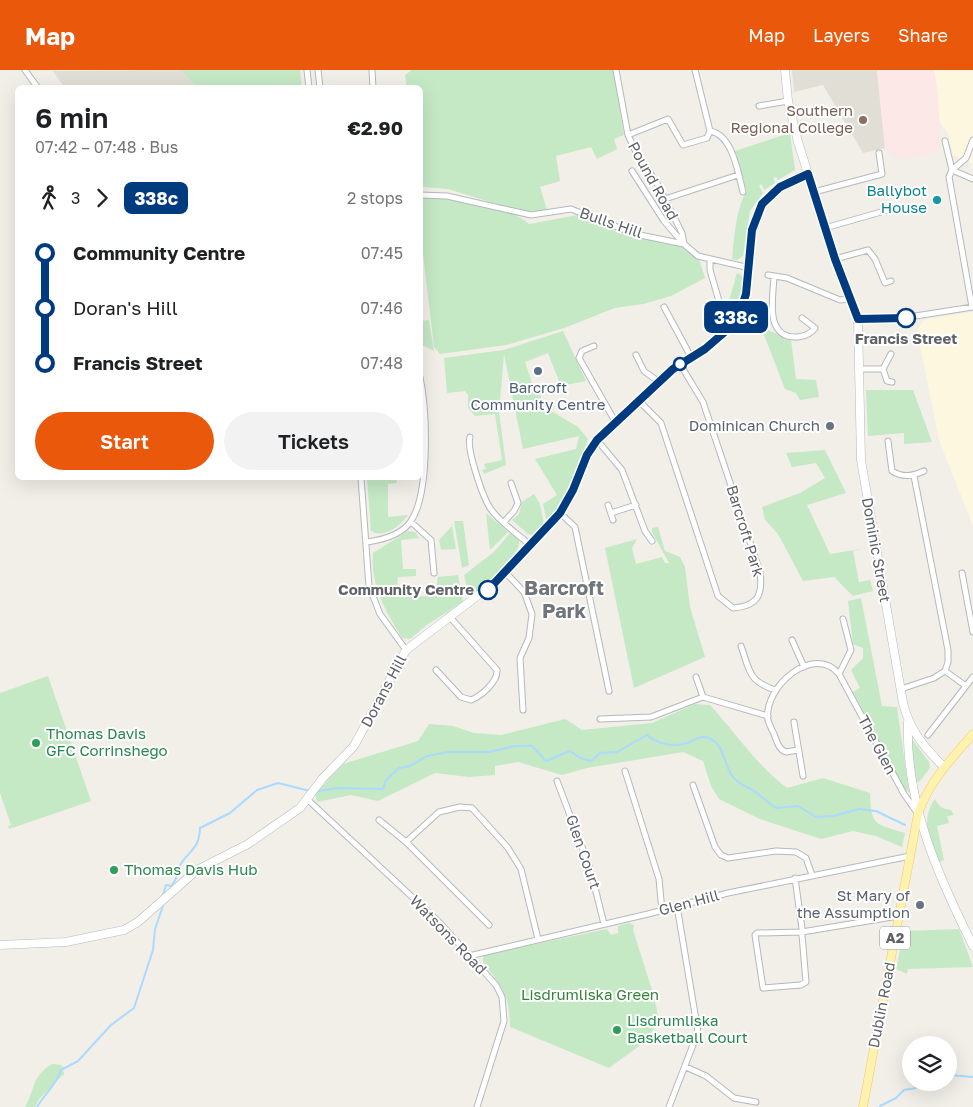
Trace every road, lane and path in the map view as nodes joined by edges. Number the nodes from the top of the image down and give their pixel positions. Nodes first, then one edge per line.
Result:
1 (24, 70) edge
2 (307, 70) edge
3 (318, 70) edge
4 (372, 70) edge
5 (616, 70) edge
6 (695, 70) edge
7 (785, 70) edge
8 (36, 85) edge
9 (309, 85) edge
10 (320, 85) edge
11 (373, 85) edge
12 (788, 101) junction
13 (759, 106) dead end
14 (710, 131) junction
15 (628, 135) junction
16 (973, 140) edge
17 (944, 141) dead end
18 (879, 153) dead end
19 (952, 170) junction
20 (632, 171) dead end
21 (808, 174) junction
22 (738, 175) junction
23 (973, 179) edge
24 (743, 192) dead end
25 (814, 192) junction
26 (423, 195) edge
27 (665, 199) junction
28 (888, 210) dead end
29 (825, 228) junction
30 (684, 244) junction
31 (835, 259) junction
32 (710, 260) junction
33 (750, 268) junction
34 (891, 281) dead end
35 (850, 299) junction
36 (726, 301) dead end
37 (720, 303) junction
38 (664, 307) dead end
39 (972, 307) edge
40 (723, 315) dead end
41 (802, 318) dead end
42 (858, 319) junction
43 (594, 346) dead end
44 (891, 354) dead end
45 (636, 355) dead end
46 (691, 358) junction
47 (680, 364) junction
48 (860, 369) junction
49 (883, 369) junction
50 (659, 382) junction
51 (892, 382) dead end
52 (640, 402) junction
53 (423, 405) edge
54 (616, 423) junction
55 (423, 438) edge
56 (470, 438) dead end
57 (597, 440) junction
58 (888, 440) dead end
59 (924, 471) dead end
60 (914, 476) junction
61 (361, 480) edge
62 (420, 480) edge
63 (511, 483) dead end
64 (608, 505) dead end
65 (636, 505) junction
66 (560, 513) junction
67 (611, 513) junction
68 (613, 520) dead end
69 (411, 522) junction
70 (504, 522) junction
71 (652, 541) dead end
72 (367, 542) junction
73 (530, 545) junction
74 (505, 572) junction
75 (962, 573) dead end
76 (434, 574) dead end
77 (449, 616) junction
78 (844, 619) dead end
79 (973, 632) edge
80 (792, 640) dead end
81 (741, 646) dead end
82 (406, 650) junction
83 (804, 666) junction
84 (436, 670) dead end
85 (945, 671) junction
86 (839, 674) junction
87 (973, 677) edge
88 (696, 678) dead end
89 (966, 686) junction
90 (901, 689) junction
91 (775, 690) junction
92 (609, 691) dead end
93 (703, 697) junction
94 (523, 710) dead end
95 (768, 716) junction
96 (600, 719) dead end
97 (794, 722) dead end
98 (908, 722) junction
99 (973, 734) edge
100 (928, 735) dead end
101 (798, 750) junction
102 (944, 767) junction
103 (625, 771) dead end
104 (803, 776) dead end
105 (557, 781) dead end
106 (693, 785) dead end
107 (308, 797) junction
108 (918, 814) junction
109 (379, 820) dead end
110 (406, 842) junction
111 (910, 856) junction
112 (812, 875) junction
113 (795, 878) junction
114 (677, 906) junction
115 (662, 911) junction
116 (898, 916) junction
117 (604, 924) junction
118 (489, 925) dead end
119 (802, 932) junction
120 (538, 939) junction
121 (0, 945) edge
122 (973, 946) edge
123 (469, 956) junction
124 (686, 1067) junction
125 (756, 1102) dead end
126 (478, 1107) edge
127 (669, 1107) edge
128 (863, 1107) edge

1 - 8 street
2 - 9 street
3 - 10 street
4 - 11 street
5 - 15 street, Pound Road
6 - 14 street
7 - 12 street, Dominic Street
12 - 13 street
12 - 21 street, Dominic Street
14 - 15 street
14 - 22 street
15 - 27 street, Pound Road
16 - 19 street
17 - 19 street
18 - 25 street
19 - 23 street
19 - 39 street
20 - 30 street
21 - 25 street, Dominic Street
21 - 33 street, Dorans Hill
22 - 24 street
22 - 27 street
25 - 29 street, Dominic Street
26 - 30 street, Bulls Hill
27 - 30 street, Pound Road
28 - 29 street
29 - 31 street, Dominic Street
30 - 32 street
31 - 34 street
31 - 35 street, Dominic Street
32 - 33 street
32 - 37 street
33 - 46 street, Dorans Hill
35 - 41 street
35 - 42 street, Dominic Street
36 - 37 street
37 - 40 street
38 - 46 street
39 - 42 street
42 - 48 street, Dominic Street
43 - 54 street
44 - 49 street
45 - 50 street
46 - 47 street, Dorans Hill
47 - 50 street, Dorans Hill
47 - 52 street, Barcroft Park
48 - 49 street
48 - 90 street, Dominic Street
49 - 51 street
50 - 52 street, Dorans Hill
52 - 54 street, Dorans Hill
53 - 55 street
54 - 57 street, Dorans Hill
56 - 70 street
57 - 65 street
57 - 66 street, Dorans Hill
58 - 60 street
59 - 60 street
60 - 85 street
61 - 72 street
62 - 69 street
63 - 70 street
64 - 67 street
65 - 67 street
65 - 71 street
66 - 73 street, Dorans Hill
66 - 92 street
67 - 68 street
69 - 72 street
69 - 76 street
70 - 73 street
72 - 82 street
73 - 74 street, Dorans Hill
74 - 77 street, Dorans Hill
74 - 94 street
75 - 79 street
77 - 82 street, Dorans Hill
77 - 84 street
78 - 86 street
80 - 83 street
81 - 91 street
82 - 107 street, Dorans Hill
83 - 86 street
83 - 91 street
85 - 89 street
85 - 90 street
86 - 108 street, The Glen
87 - 89 street
88 - 93 street
89 - 100 street
90 - 98 street, Dominic Street
91 - 95 street
93 - 95 street
93 - 96 street
95 - 101 street
97 - 101 street
98 - 102 street, Dominic Street
98 - 108 street
99 - 102 main road, A2
101 - 104 street
102 - 108 main road, A2
103 - 115 street
105 - 117 street, Glen Court
106 - 112 street
107 - 121 street, Dorans Hill
107 - 123 street, Watsons Road
108 - 111 main road, Dublin Road / A2
108 - 122 street
109 - 110 street
110 - 118 street
110 - 120 street
111 - 112 street, Glen Hill
111 - 116 main road, Dublin Road / A2
112 - 113 street, Glen Hill
113 - 114 street, Glen Hill
113 - 119 street
114 - 115 street, Glen Hill
114 - 124 street
115 - 117 street, Glen Hill
116 - 119 street
116 - 128 main road, Dublin Road / A2
117 - 120 street, Glen Hill
119 - 119 street
120 - 123 street, Glen Hill
123 - 126 street, Watsons Road
124 - 125 street
124 - 127 street

